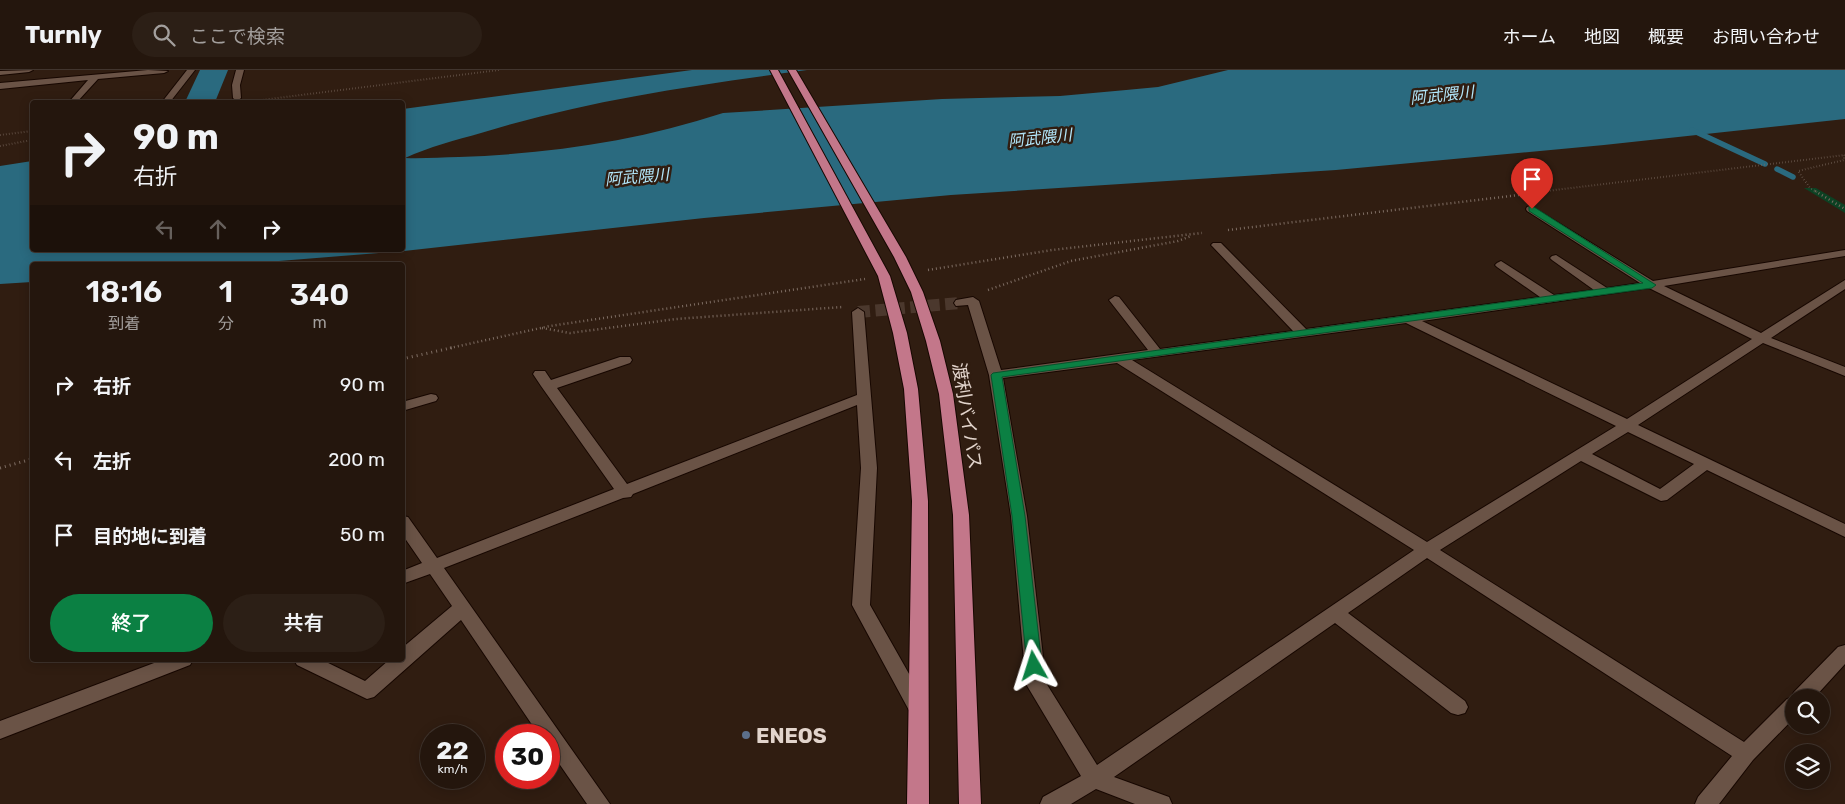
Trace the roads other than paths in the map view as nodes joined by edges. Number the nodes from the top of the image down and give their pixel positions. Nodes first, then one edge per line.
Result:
1 (29, 70) edge
2 (164, 70) edge
3 (191, 70) edge
4 (240, 70) edge
5 (774, 70) edge
6 (792, 70) edge
7 (4, 72) edge
8 (96, 77) junction
9 (0, 86) edge
10 (237, 98) road end
11 (75, 100) edge
12 (168, 100) edge
13 (1532, 209) dead end
14 (1217, 246) dead end
15 (1845, 253) edge
16 (1556, 258) dead end
17 (1501, 265) dead end
18 (1845, 284) edge
19 (1652, 285) junction
20 (1605, 292) junction
21 (1829, 295) junction
22 (1115, 300) dead end
23 (1550, 300) junction
24 (1845, 301) edge
25 (960, 303) tunnel mouth
26 (852, 309) road end
27 (1410, 320) junction
28 (1302, 332) junction
29 (1761, 338) junction
30 (1156, 352) junction
31 (1119, 358) junction
32 (625, 360) dead end
33 (1845, 372) edge
34 (996, 375) junction
35 (864, 397) junction
36 (431, 398) dead end
37 (405, 406) edge
38 (1628, 425) junction
39 (1581, 455) junction
40 (1705, 464) junction
41 (625, 492) junction
42 (405, 525) edge
43 (1845, 531) edge
44 (1427, 550) junction
45 (435, 566) junction
46 (405, 577) edge
47 (463, 607) junction
48 (1336, 614) junction
49 (1845, 652) edge
50 (405, 657) edge
51 (178, 662) edge
52 (308, 662) edge
53 (400, 662) edge
54 (1810, 689) edge
55 (1458, 707) dead end
56 (919, 709) junction
57 (1785, 714) edge
58 (0, 730) edge
59 (1746, 754) junction
60 (1094, 779) junction
61 (598, 804) edge
62 (918, 804) edge
63 (970, 804) edge
64 (1051, 804) edge
65 (1161, 804) edge
66 (1706, 804) edge

1 - 7 street
2 - 8 street
3 - 12 street
4 - 10 street
5 - 56 highway
6 - 63 highway, 渡利バイパス
8 - 9 street
8 - 11 street
13 - 19 street
14 - 28 street
15 - 19 street
16 - 20 street
17 - 23 street
18 - 21 street
19 - 20 street
19 - 29 street
20 - 23 street
21 - 24 street
21 - 29 street
22 - 30 street
23 - 27 street
25 - 34 street
26 - 35 street
27 - 28 street
27 - 38 street
28 - 30 street
29 - 33 street
29 - 38 street
30 - 31 street
31 - 34 street
31 - 44 street
32 - 41 street
34 - 60 street
35 - 41 street
35 - 56 street
36 - 37 street
38 - 39 street
38 - 40 street
39 - 40 street
39 - 44 street
40 - 43 street
41 - 45 street
42 - 45 street
44 - 48 street
44 - 59 street
45 - 46 street
45 - 47 street
47 - 50 street
47 - 61 street
48 - 55 street
48 - 60 street
49 - 54 street
51 - 58 street
52 - 53 street
56 - 62 highway
57 - 59 street
59 - 66 street
60 - 64 street
60 - 65 street

